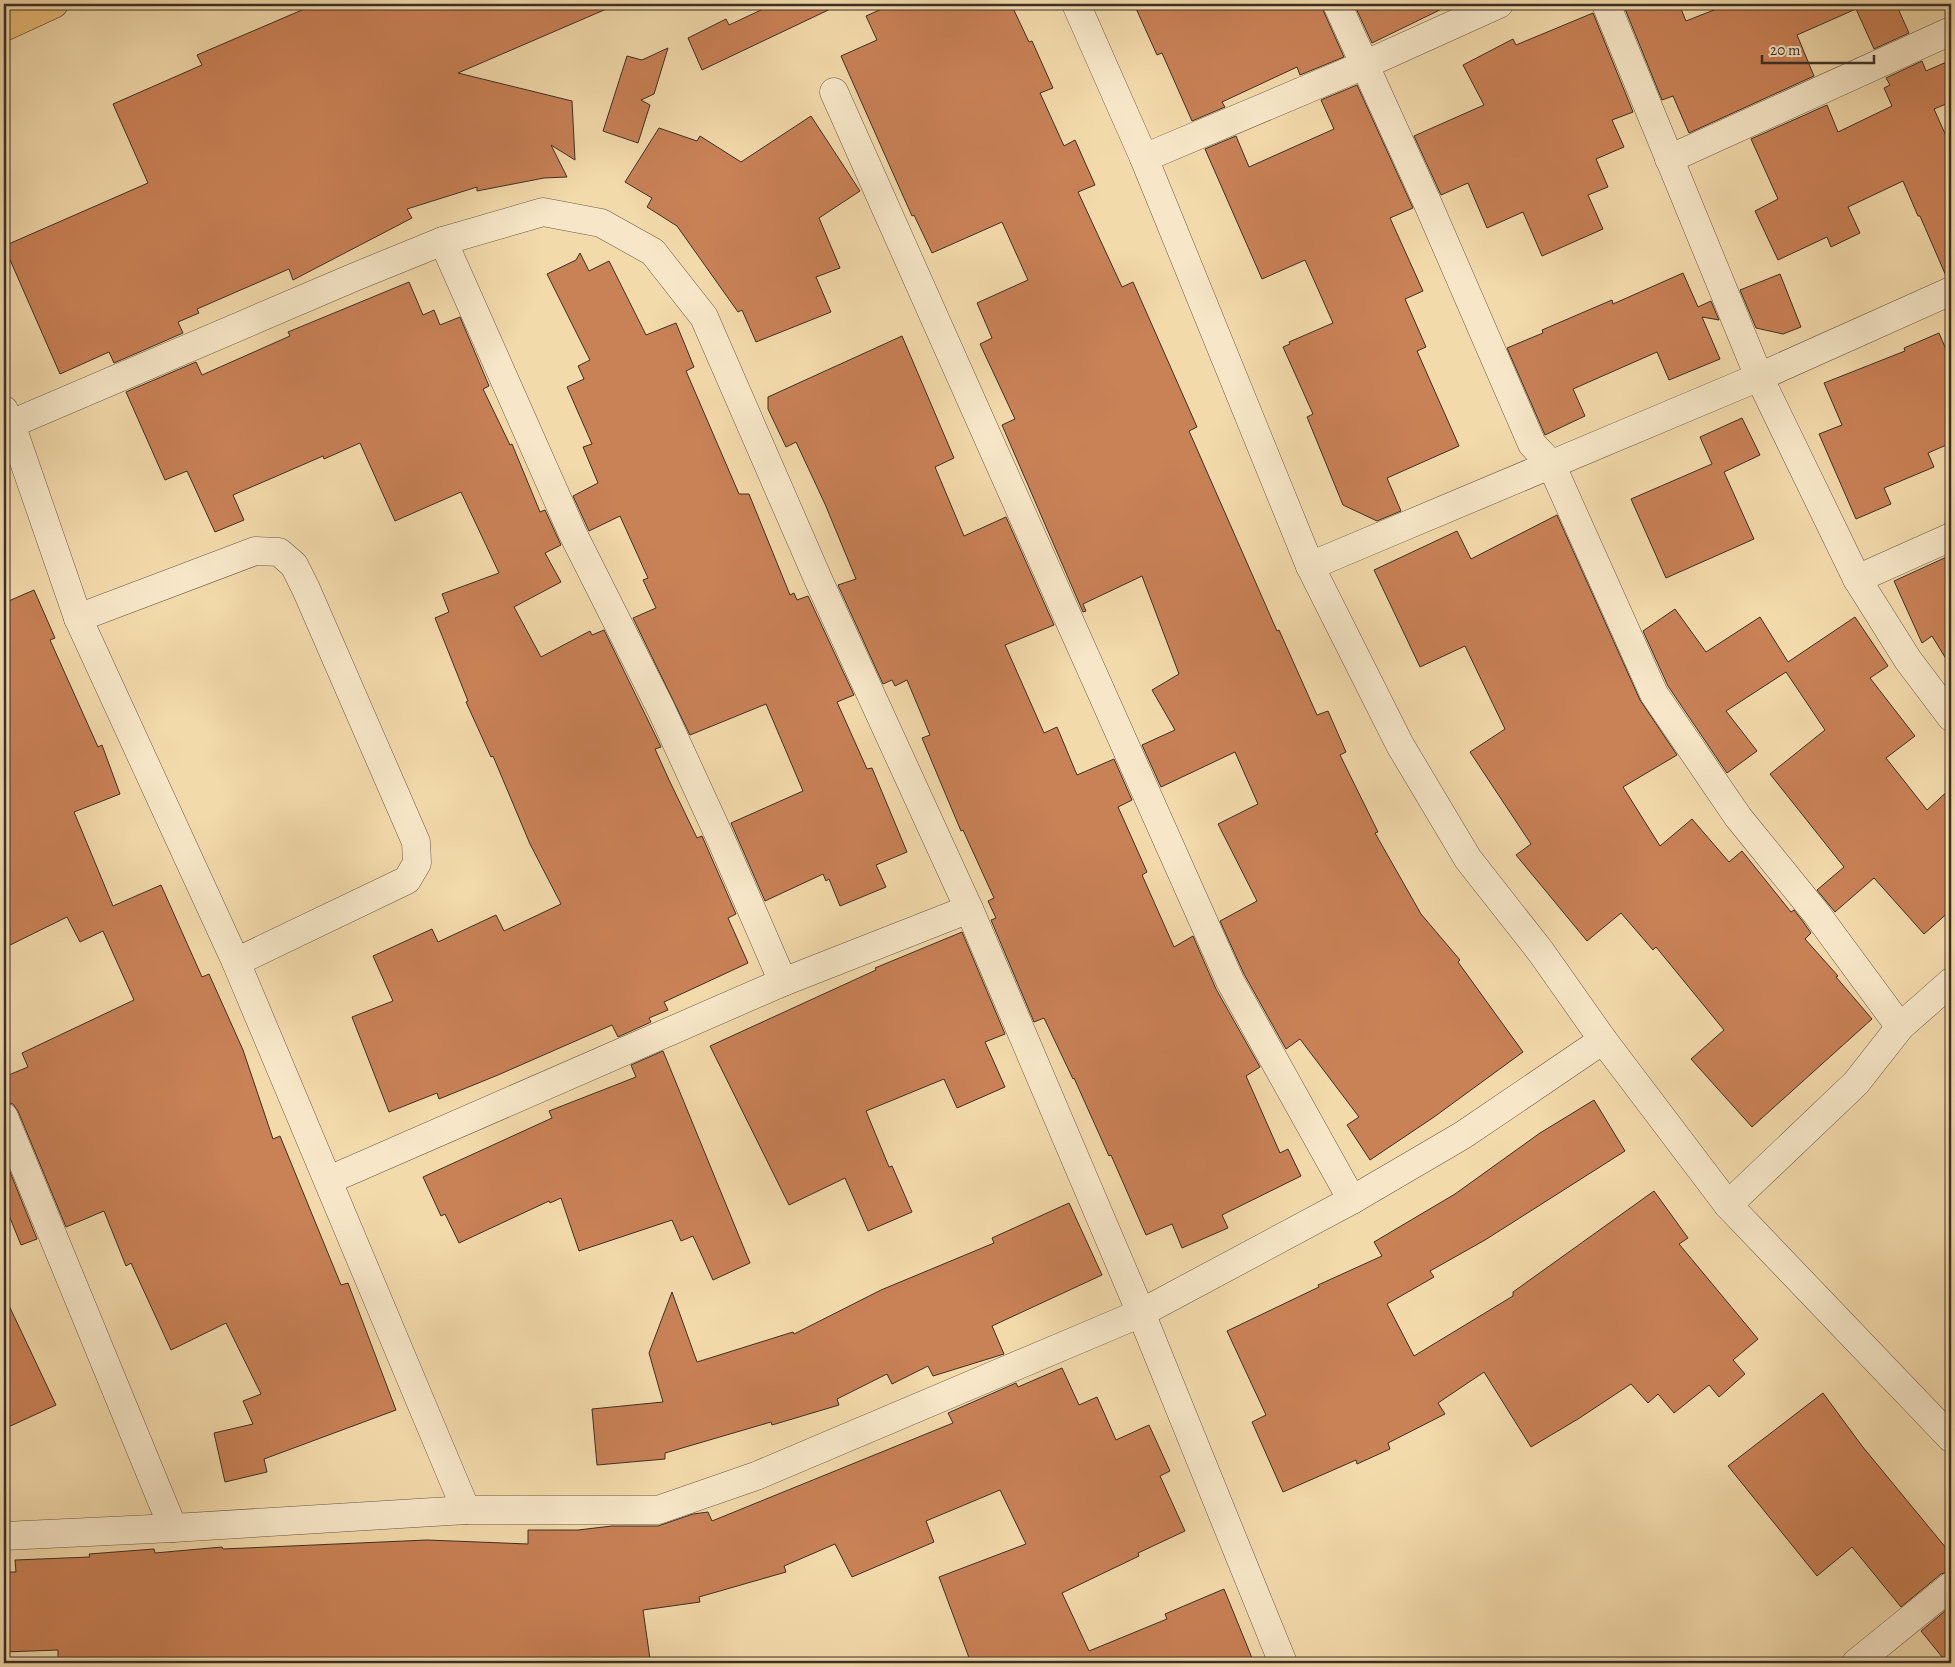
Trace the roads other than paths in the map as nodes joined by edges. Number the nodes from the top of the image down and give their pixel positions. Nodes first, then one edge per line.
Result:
1 (54, 4) edge
2 (1076, 4) edge
3 (1337, 4) edge
4 (1499, 4) edge
5 (1606, 4) edge
6 (4, 27) edge
7 (1951, 31) edge
8 (1364, 65) junction
9 (834, 92) dead end
10 (1144, 158) junction
11 (1669, 159) junction
12 (443, 241) junction
13 (1951, 291) edge
14 (1759, 377) junction
15 (6, 420) edge
16 (1552, 464) junction
17 (1951, 537) edge
18 (1310, 566) junction
19 (1857, 579) junction
20 (78, 618) junction
21 (1951, 717) edge
22 (969, 909) junction
23 (236, 962) junction
24 (783, 982) junction
25 (1951, 982) edge
26 (1900, 1027) junction
27 (1603, 1040) junction
28 (4, 1117) edge
29 (329, 1180) junction
30 (1352, 1200) junction
31 (1728, 1205) junction
32 (1141, 1313) junction
33 (1951, 1438) edge
34 (466, 1510) junction
35 (173, 1528) junction
36 (4, 1536) edge
37 (1951, 1586) edge
38 (1283, 1663) edge
39 (1856, 1663) edge

1 - 6 main road
2 - 10 street
3 - 8 street
4 - 8 street
5 - 11 street
7 - 11 street
8 - 10 street
8 - 16 street
9 - 30 street
10 - 18 street
11 - 14 street
12 - 15 street
12 - 22 street
12 - 24 street
13 - 14 street
14 - 16 street
14 - 19 street
15 - 20 street
16 - 18 street
16 - 26 street
17 - 19 street
18 - 27 street
19 - 21 street
20 - 23 street
20 - 23 street
22 - 24 street
22 - 32 street
23 - 29 street
24 - 29 street
25 - 26 street
26 - 31 street
27 - 30 street
27 - 31 street
28 - 35 street
29 - 34 street
30 - 32 street
31 - 33 street
32 - 34 street
32 - 38 street
34 - 35 street
35 - 36 street
37 - 39 street

